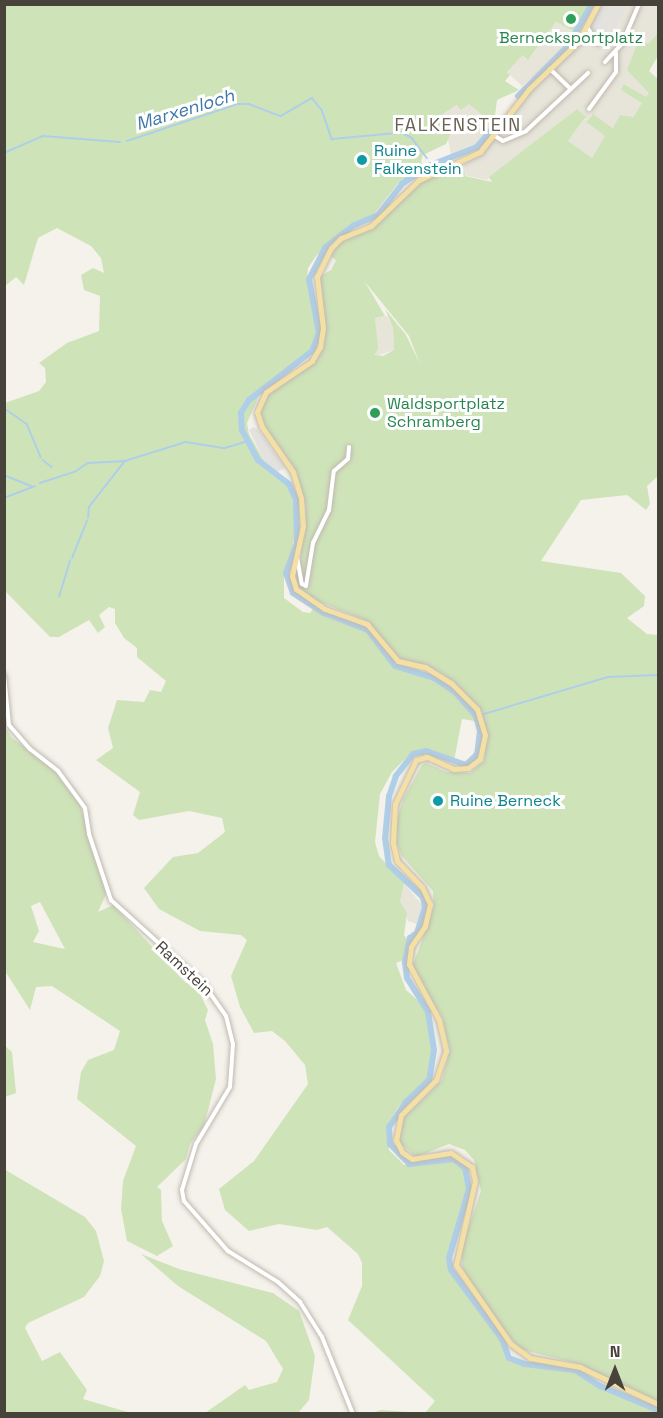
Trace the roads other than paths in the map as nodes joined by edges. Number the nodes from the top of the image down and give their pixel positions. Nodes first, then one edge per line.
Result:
1 (597, 4) edge
2 (639, 4) edge
3 (586, 27) junction
4 (598, 44) dead end
5 (616, 52) junction
6 (605, 62) dead end
7 (549, 69) junction
8 (588, 73) dead end
9 (570, 88) junction
10 (589, 109) dead end
11 (495, 135) junction
12 (349, 447) dead end
13 (297, 557) junction
14 (4, 675) edge
15 (658, 1404) edge
16 (353, 1413) edge

1 - 3 main road
2 - 5 street
3 - 4 street
3 - 7 main road
5 - 6 street
5 - 10 street
7 - 9 street
7 - 11 main road
8 - 9 street
9 - 11 street
11 - 13 main road
12 - 13 street
13 - 15 main road
14 - 16 street, Ramstein

